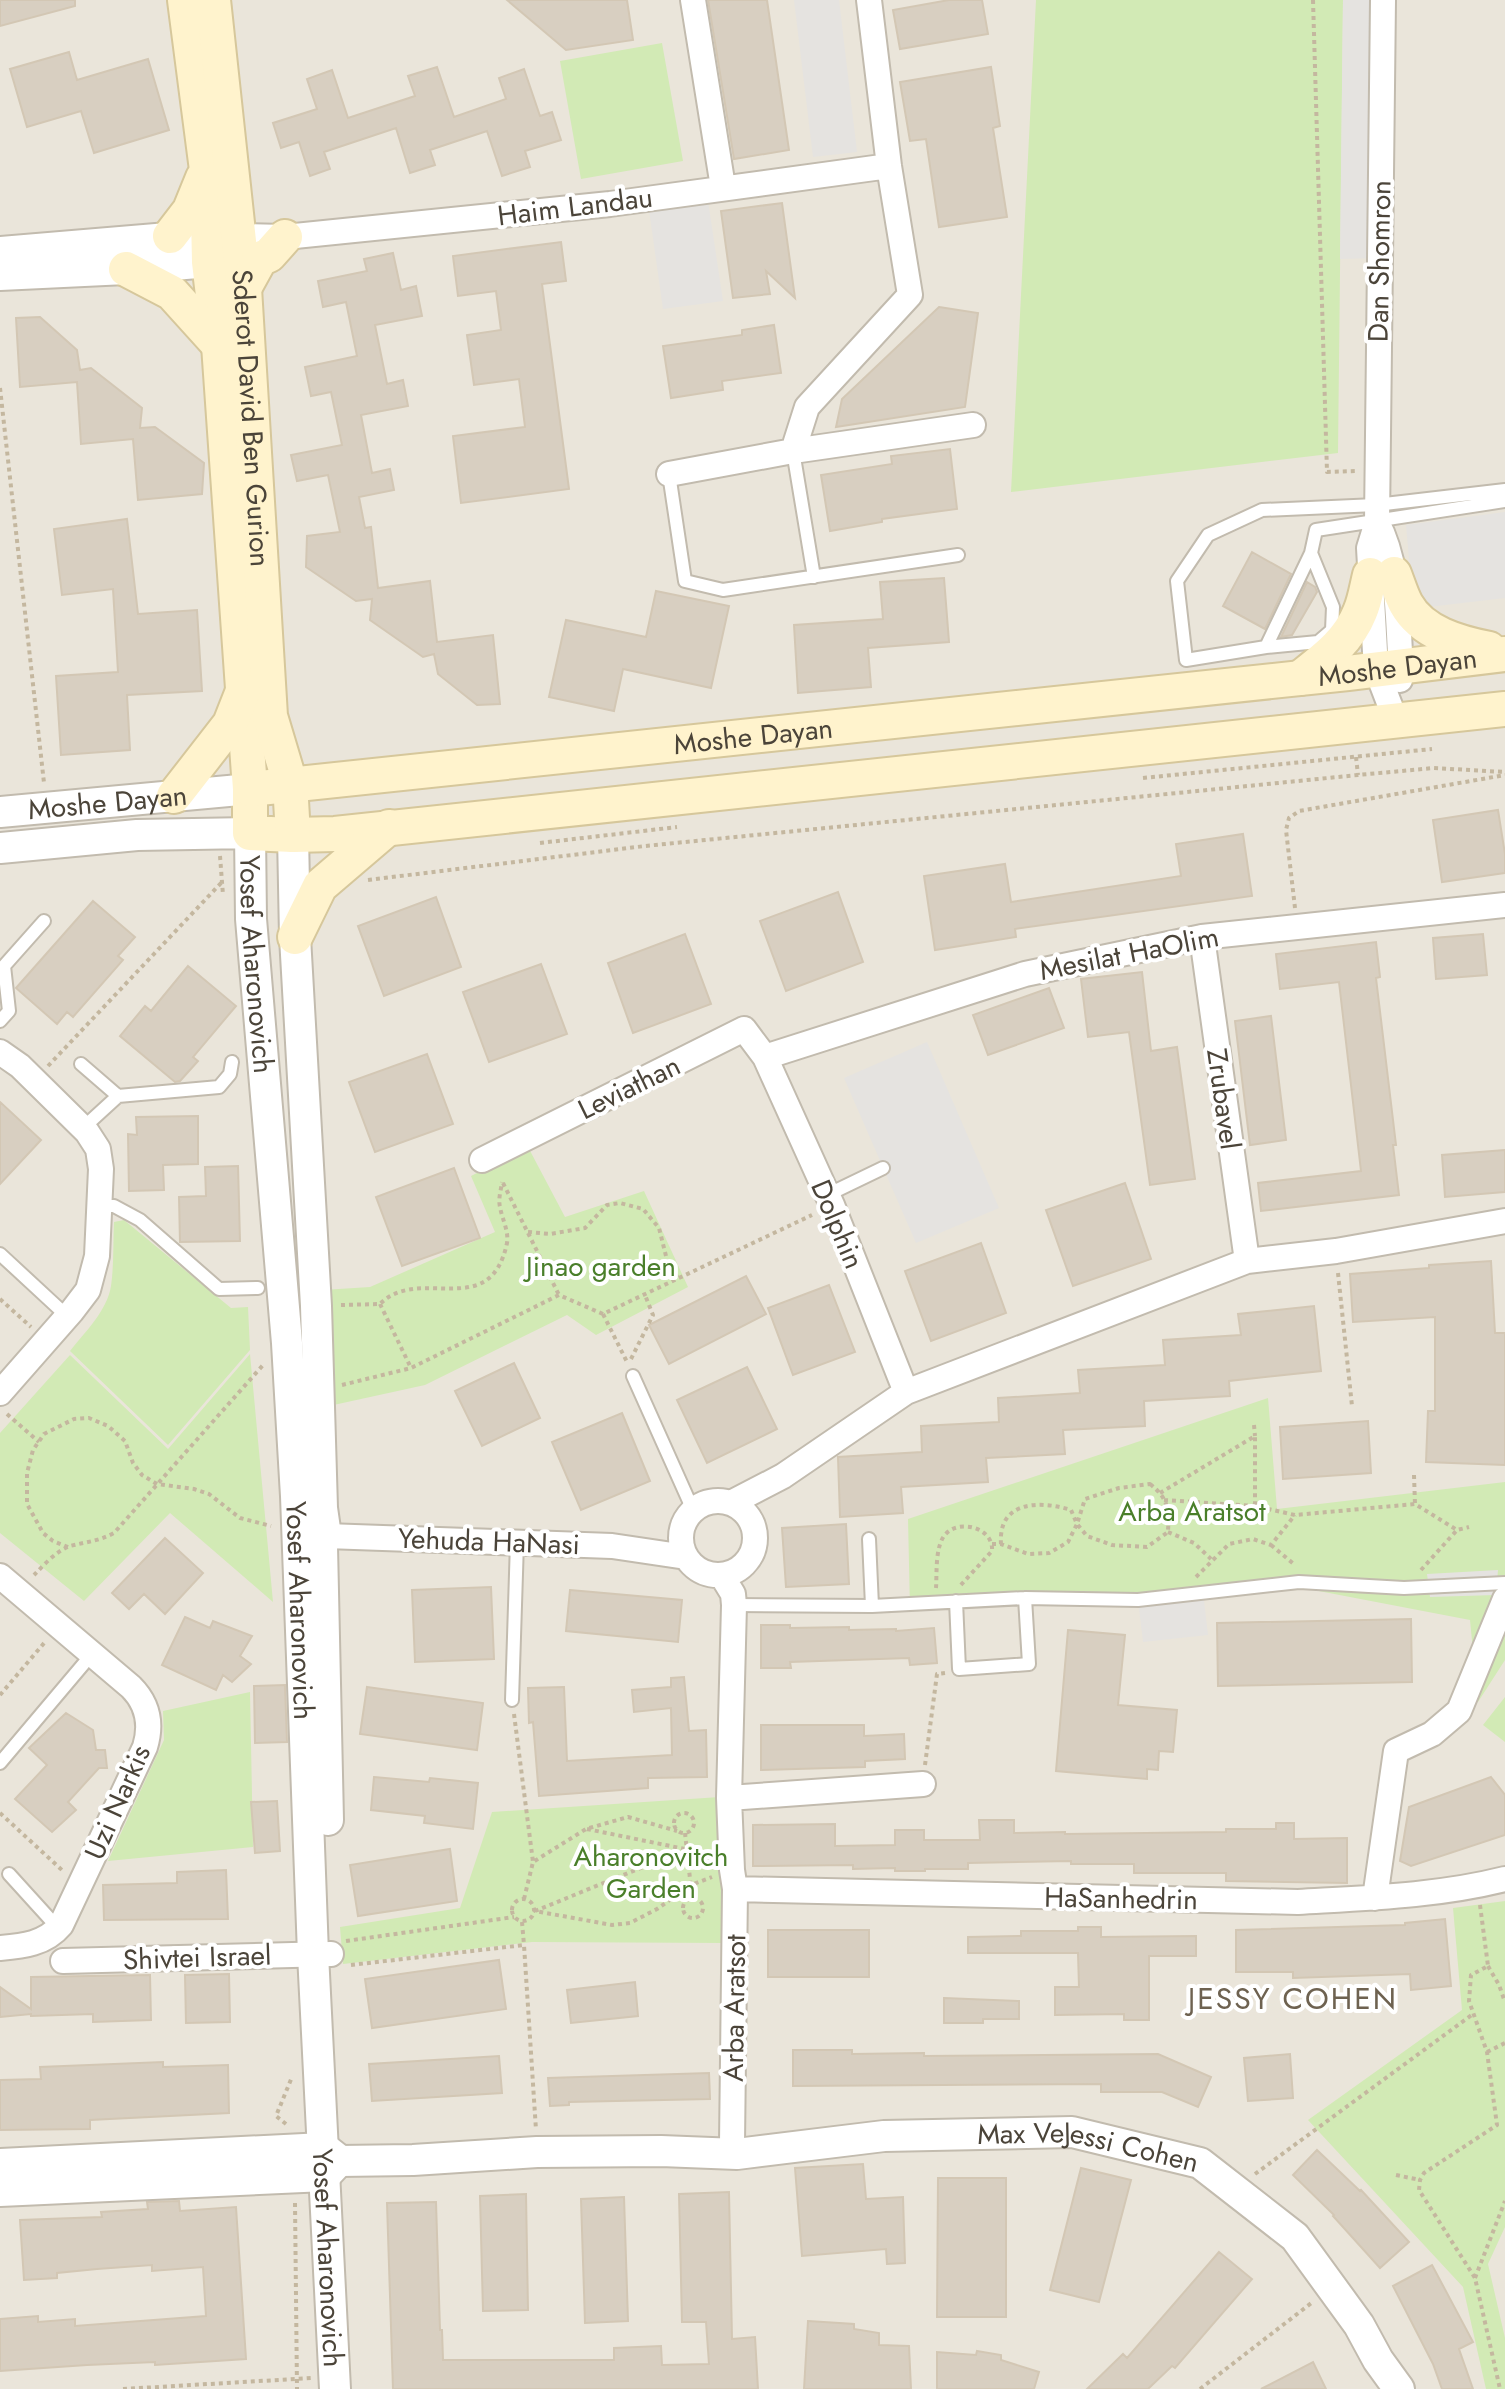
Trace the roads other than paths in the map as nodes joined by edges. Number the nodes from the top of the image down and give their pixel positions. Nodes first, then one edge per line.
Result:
1 (185, 0) edge
2 (213, 0) edge
3 (693, 0) edge
4 (869, 0) edge
5 (1383, 0) edge
6 (889, 166) junction
7 (207, 170) junction
8 (723, 187) junction
9 (170, 236) junction
10 (285, 237) junction
11 (219, 244) junction
12 (0, 252) edge
13 (126, 269) junction
14 (0, 275) edge
15 (244, 288) junction
16 (219, 345) junction
17 (973, 425) dead end
18 (793, 451) junction
19 (669, 474) joint
20 (1505, 490) edge
21 (1505, 501) edge
22 (1376, 514) junction
23 (1311, 553) junction
24 (958, 555) dead end
25 (1382, 575) junction
26 (814, 577) junction
27 (1266, 647) junction
28 (1505, 653) edge
29 (1389, 667) junction
30 (1300, 678) junction
31 (243, 691) junction
32 (1505, 709) edge
33 (270, 716) junction
34 (1396, 721) junction
35 (383, 776) junction
36 (290, 783) junction
37 (250, 789) junction
38 (174, 796) junction
39 (0, 812) edge
40 (389, 827) junction
41 (234, 832) junction
42 (293, 835) junction
43 (0, 848) edge
44 (1505, 905) edge
45 (44, 921) dead end
46 (295, 937) junction
47 (1202, 937) junction
48 (0, 1021) edge
49 (0, 1052) edge
50 (765, 1057) junction
51 (232, 1062) dead end
52 (81, 1064) dead end
53 (118, 1096) junction
54 (83, 1128) junction
55 (482, 1160) dead end
56 (883, 1168) dead end
57 (829, 1200) junction
58 (100, 1206) junction
59 (1505, 1221) edge
60 (0, 1254) edge
61 (1247, 1261) junction
62 (258, 1288) dead end
63 (67, 1316) junction
64 (633, 1376) dead end
65 (906, 1392) junction
66 (0, 1393) edge
67 (783, 1476) junction
68 (731, 1503) junction
69 (693, 1510) junction
70 (315, 1522) junction
71 (754, 1525) junction
72 (681, 1532) junction
73 (869, 1539) dead end
74 (517, 1542) junction
75 (612, 1546) junction
76 (686, 1557) junction
77 (722, 1576) junction
78 (1505, 1583) edge
79 (9, 1584) edge
80 (1025, 1598) junction
81 (1505, 1599) edge
82 (946, 1602) junction
83 (734, 1605) junction
84 (872, 1606) junction
85 (92, 1654) junction
86 (512, 1700) road end
87 (0, 1763) edge
88 (923, 1784) road end
89 (729, 1798) junction
90 (733, 1873) junction
91 (9, 1874) dead end
92 (1505, 1879) edge
93 (1375, 1898) junction
94 (58, 1928) junction
95 (0, 1948) edge
96 (326, 1955) junction
97 (63, 1961) dead end
98 (321, 2095) junction
99 (735, 2149) junction
100 (273, 2150) junction
101 (330, 2162) junction
102 (0, 2164) edge
103 (0, 2191) edge
104 (1382, 2375) edge
105 (340, 2385) edge
106 (1399, 2389) edge

1 - 7 main road, Sderot David Ben Gurion
2 - 11 main road, Sderot David Ben Gurion
3 - 8 street
4 - 6 street
5 - 22 street, Dan Shomron
6 - 8 street, Haim Landau
6 - 18 street
7 - 9 main road
7 - 11 main road, Sderot David Ben Gurion
8 - 10 street, Haim Landau
9 - 11 street
9 - 12 street
10 - 11 street, Haim Landau
10 - 15 main road
11 - 13 street
11 - 15 main road, Sderot David Ben Gurion
11 - 16 main road, Sderot David Ben Gurion
13 - 14 street
13 - 16 main road
15 - 33 main road, Sderot David Ben Gurion
16 - 31 main road, Sderot David Ben Gurion
17 - 18 street
18 - 19 street
18 - 26 lane
19 - 26 lane
20 - 22 lane
21 - 22 lane
22 - 23 lane
22 - 25 street, Dan Shomron
22 - 27 lane
23 - 27 lane
23 - 27 lane
24 - 26 lane
25 - 28 main road
25 - 29 street, Dan Shomron
25 - 30 main road
28 - 29 main road, Moshe Dayan
29 - 30 main road, Moshe Dayan
29 - 34 street, Dan Shomron
30 - 35 main road, Moshe Dayan
31 - 37 main road, Sderot David Ben Gurion
31 - 38 main road
32 - 34 main road, Moshe Dayan
33 - 35 main road
33 - 36 main road, Sderot David Ben Gurion
34 - 40 main road, Moshe Dayan
35 - 36 main road, Moshe Dayan
36 - 37 main road, Moshe Dayan
36 - 42 main road, Sderot David Ben Gurion
37 - 38 street, Moshe Dayan
37 - 41 main road, Sderot David Ben Gurion
38 - 39 street, Moshe Dayan
40 - 42 main road, Moshe Dayan
40 - 46 main road
41 - 42 main road, Moshe Dayan
41 - 43 street, Moshe Dayan
41 - 70 street, Yosef Aharonovich
42 - 46 street, Yosef Aharonovich
44 - 47 street, Mesilat HaOlim
45 - 48 lane
46 - 70 street, Yosef Aharonovich
47 - 50 street, Mesilat HaOlim
47 - 61 street, Zrubavel
49 - 54 street
50 - 55 street, Leviathan
50 - 57 street, Dolphin
51 - 53 lane
52 - 53 lane
53 - 54 lane
54 - 58 street
56 - 57 lane
57 - 65 street, Dolphin
58 - 62 lane
58 - 63 street
59 - 61 street
60 - 63 lane
61 - 65 street
63 - 66 street
64 - 69 lane
65 - 67 street
67 - 68 street
67 - 71 street
68 - 69 street
68 - 71 street
69 - 72 street
70 - 74 street, Yehuda HaNasi
70 - 96 street, Yosef Aharonovich
71 - 77 street
72 - 75 street, Yehuda HaNasi
72 - 76 street
73 - 84 lane
74 - 75 street, Yehuda HaNasi
74 - 86 lane
75 - 76 street, Yehuda HaNasi
76 - 77 street
77 - 83 street, Arba Aratsot
78 - 80 lane
79 - 85 street, Uzi Narkis
80 - 82 lane
80 - 82 lane
81 - 93 street
82 - 84 lane
83 - 84 lane
83 - 89 street, Arba Aratsot
85 - 87 lane
85 - 94 street, Uzi Narkis
88 - 89 street
89 - 90 street, Arba Aratsot
90 - 93 street, HaSanhedrin
90 - 99 street, Arba Aratsot
91 - 94 lane
92 - 93 street, HaSanhedrin
94 - 95 street
96 - 97 street, Shivtei Israel
96 - 98 street, Yosef Aharonovich
96 - 101 street, Yosef Aharonovich
98 - 100 street
98 - 101 street, Yosef Aharonovich
99 - 101 street, Max VeJessi Cohen
99 - 104 street, Max VeJessi Cohen
100 - 101 street
100 - 102 street
101 - 103 street
101 - 105 street, Yosef Aharonovich
104 - 106 street, Max VeJessi Cohen

